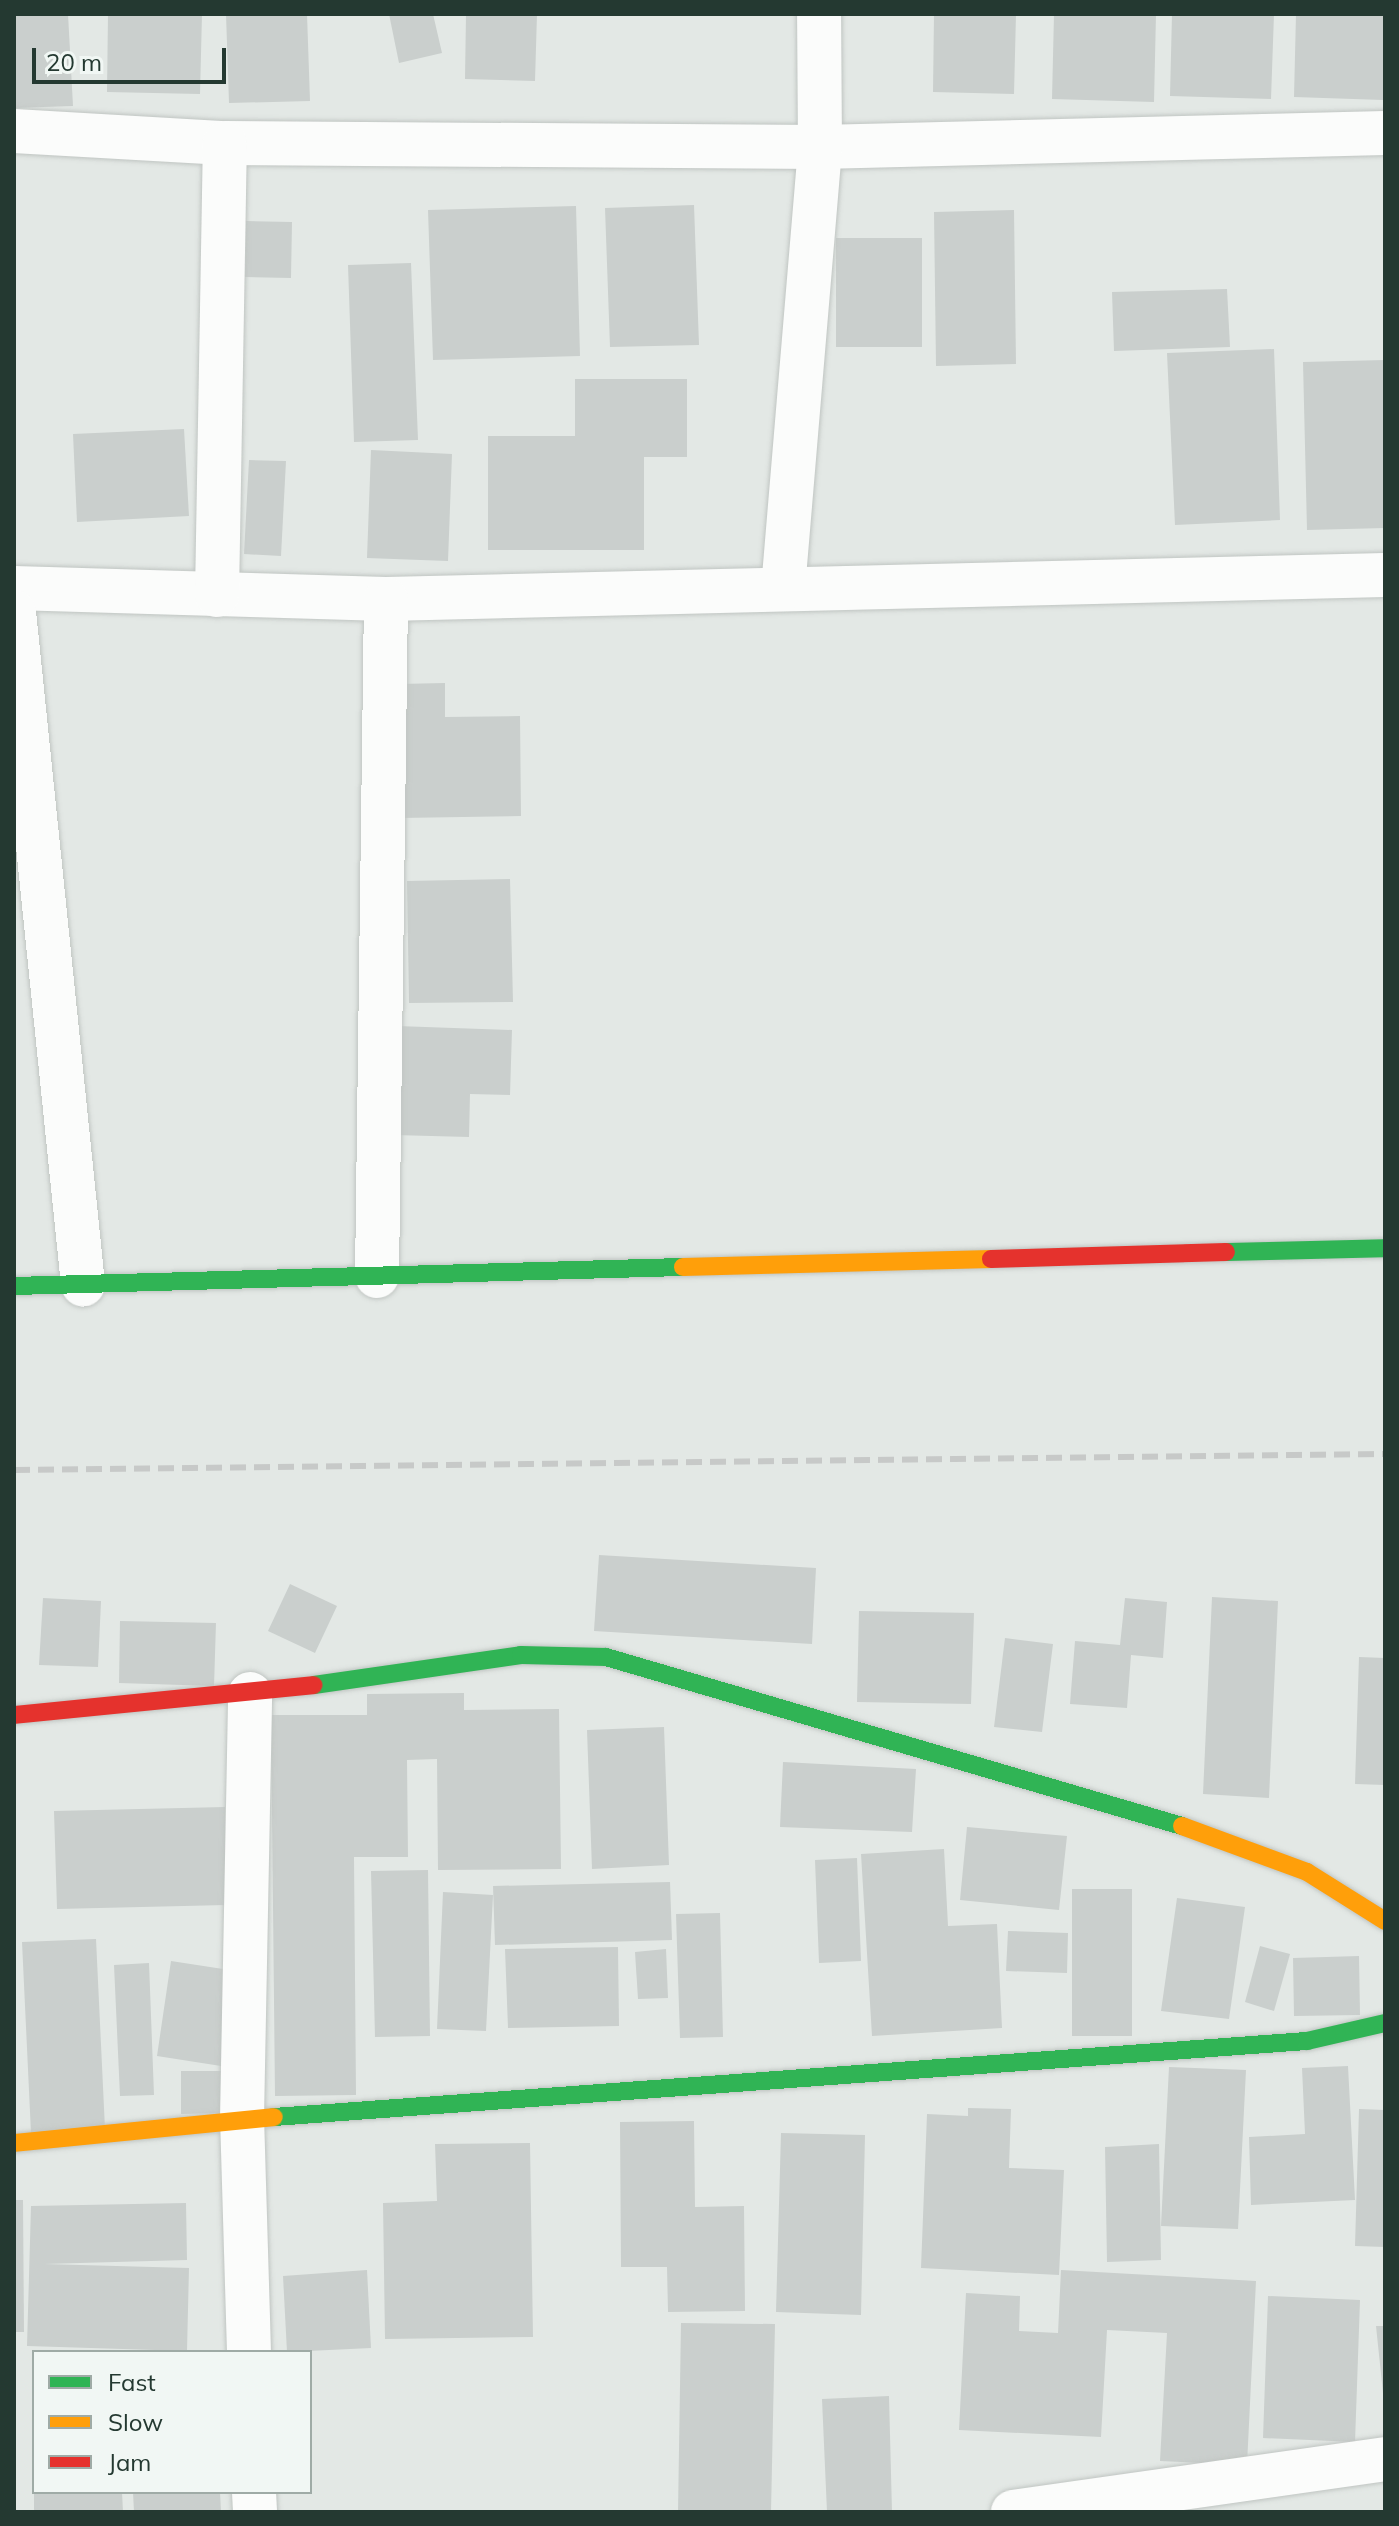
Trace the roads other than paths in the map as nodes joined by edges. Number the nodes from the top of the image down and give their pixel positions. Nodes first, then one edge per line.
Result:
1 (819, 14) edge
2 (14, 131) edge
3 (1385, 133) edge
4 (225, 143) junction
5 (820, 147) junction
6 (1385, 575) edge
7 (14, 588) edge
8 (783, 589) junction
9 (217, 595) junction
10 (386, 599) junction
11 (14, 612) edge
12 (1385, 1248) edge
13 (377, 1276) junction
14 (83, 1284) junction
15 (14, 1286) edge
16 (250, 1694) junction
17 (14, 1715) edge
18 (1385, 1921) edge
19 (1385, 2023) edge
20 (242, 2119) junction
21 (14, 2143) edge
22 (249, 2350) edge
23 (1385, 2459) edge
24 (1013, 2512) edge

1 - 5 street
2 - 4 street
3 - 5 street
4 - 5 street
4 - 9 street
5 - 8 street
6 - 8 street
7 - 9 street
8 - 10 street
9 - 10 street
10 - 13 street
11 - 14 street
12 - 13 street
13 - 14 street
14 - 15 street
16 - 17 street
16 - 18 street
16 - 20 street
19 - 20 street
20 - 21 street
20 - 22 street
23 - 24 street

